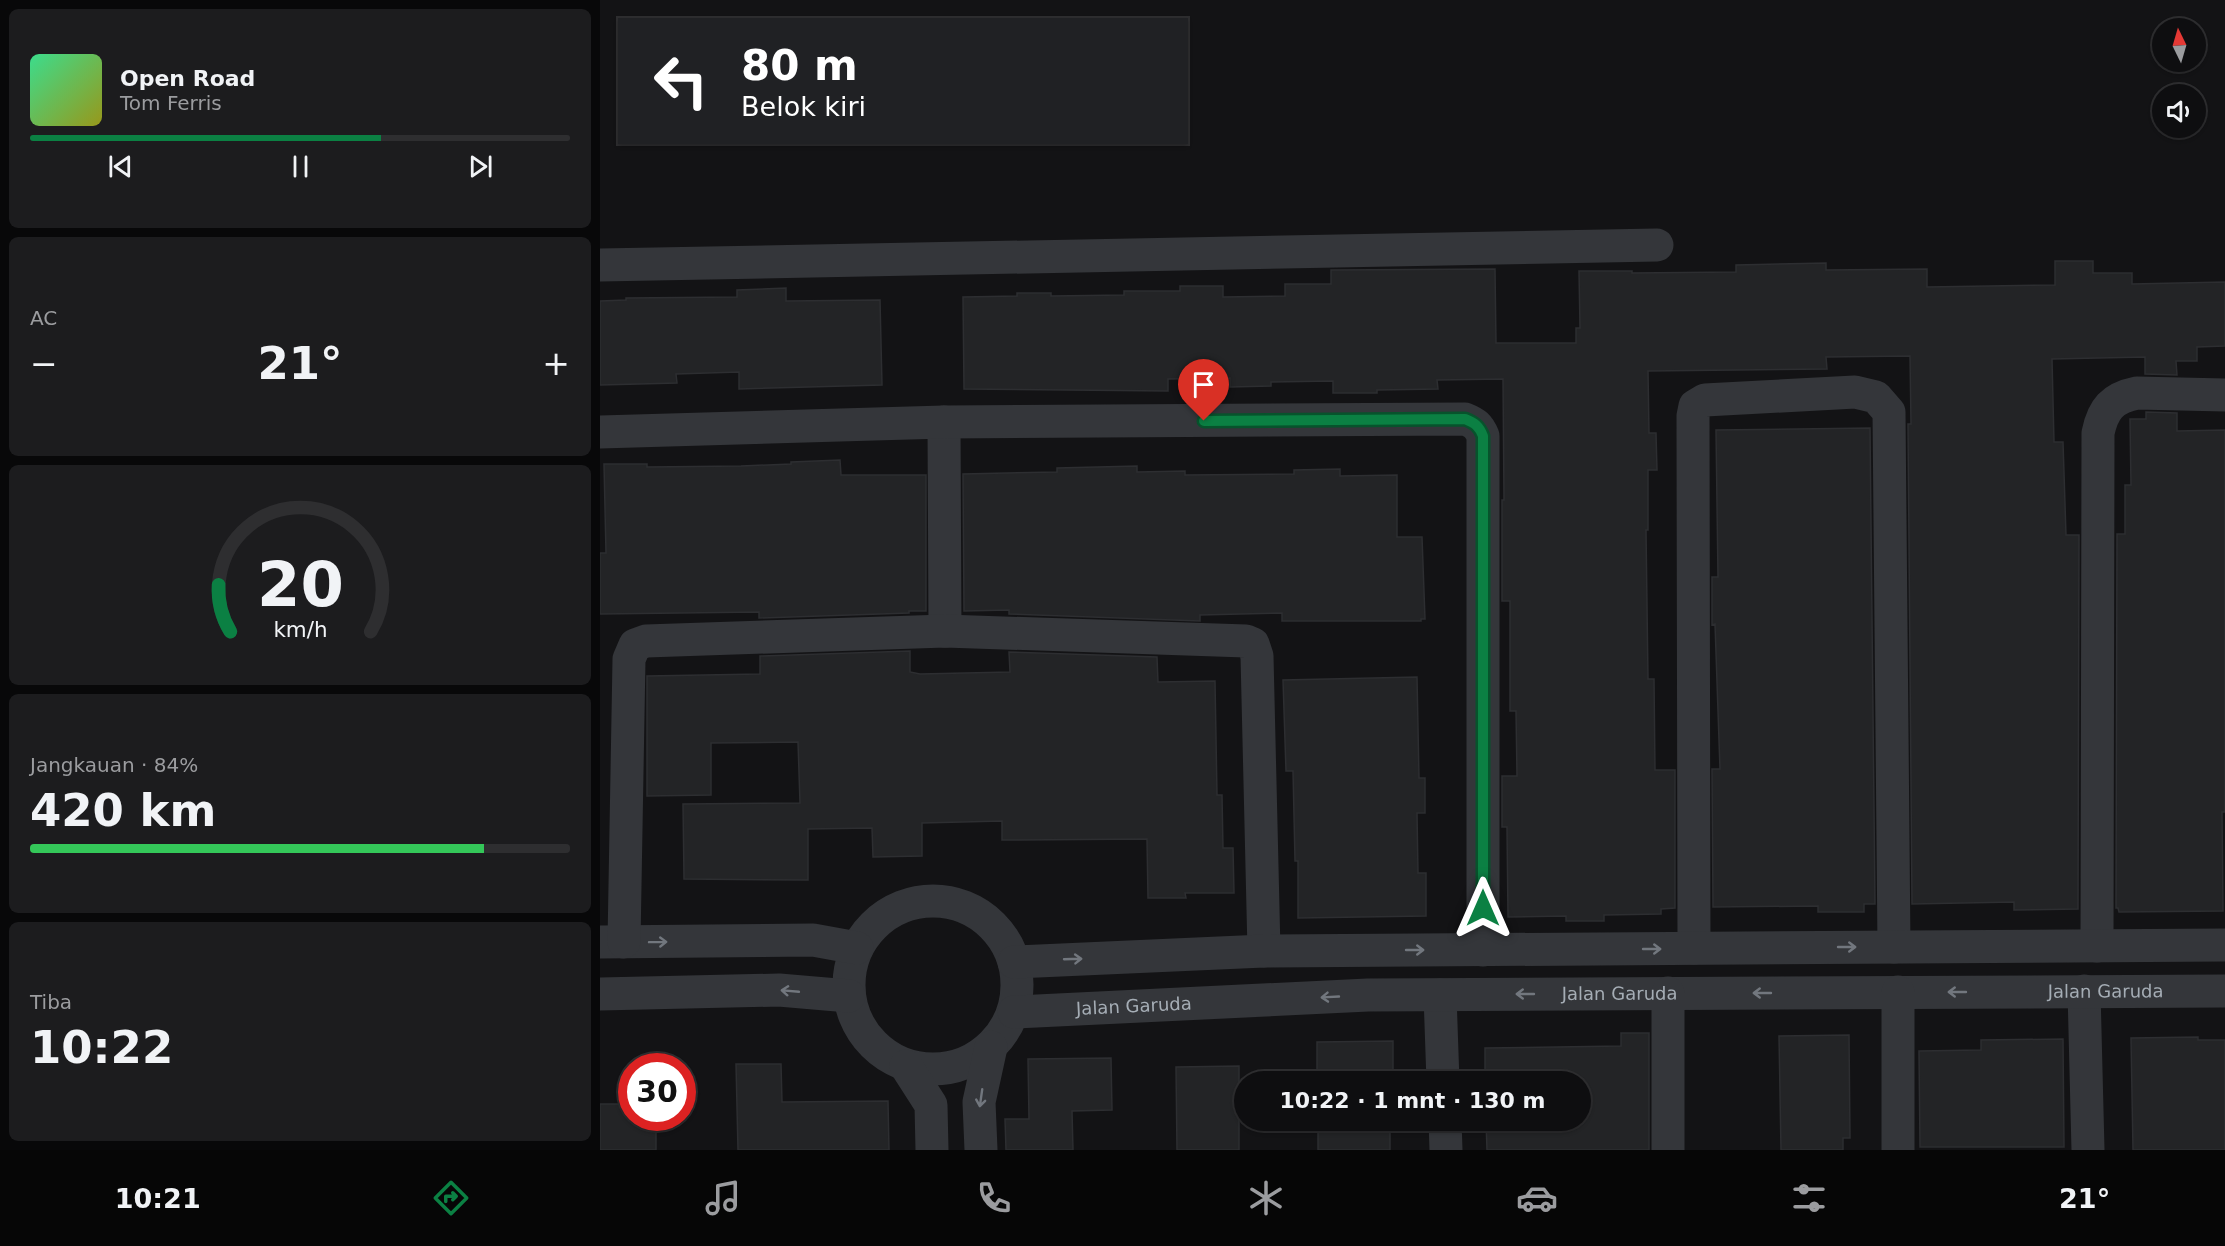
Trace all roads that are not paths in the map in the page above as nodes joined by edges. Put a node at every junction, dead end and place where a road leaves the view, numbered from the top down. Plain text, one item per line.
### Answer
1 (1657, 245) dead end
2 (600, 265) edge
3 (2225, 395) edge
4 (944, 422) junction
5 (600, 432) edge
6 (945, 631) junction
7 (612, 942) edge
8 (2225, 945) edge
9 (1999, 946) junction
10 (2097, 946) junction
11 (1894, 947) junction
12 (857, 948) junction
13 (1694, 948) junction
14 (1600, 949) junction
15 (1483, 950) junction
16 (1264, 951) junction
17 (1368, 951) junction
18 (1014, 962) junction
19 (2225, 990) edge
20 (2084, 991) junction
21 (1898, 992) junction
22 (1999, 992) junction
23 (1597, 993) junction
24 (1668, 993) junction
25 (600, 994) edge
26 (1368, 995) junction
27 (1440, 995) junction
28 (849, 996) junction
29 (1014, 1012) junction
30 (991, 1047) junction
31 (906, 1066) junction
32 (1443, 1071) edge
33 (1445, 1131) edge
34 (932, 1150) edge
35 (981, 1150) edge
36 (1446, 1150) edge
37 (1668, 1150) edge
38 (1898, 1150) edge
39 (2088, 1150) edge

1 - 2 street
3 - 10 street
4 - 5 street
4 - 6 street
4 - 15 street
6 - 7 street
6 - 16 street
7 -> 12 street
8 - 10 street
9 - 10 street
9 - 11 street
9 - 22 street
13 -> 11 street
11 - 13 street
12 - 18 street
12 - 28 street
14 -> 13 street
14 - 15 street
14 - 23 street
17 -> 15 street
16 - 17 street
18 -> 16 street
17 - 26 street
18 - 29 street
19 - 20 street, Jalan Garuda
20 - 22 street, Jalan Garuda
20 - 39 street
22 -> 21 street, Jalan Garuda
21 -> 24 street, Jalan Garuda
21 - 38 street
23 - 24 street, Jalan Garuda
23 -> 27 street, Jalan Garuda
24 - 37 street
28 -> 25 street
26 - 27 street, Jalan Garuda
26 -> 29 street, Jalan Garuda
27 - 32 street
28 - 31 street
29 - 30 street
30 - 31 street
30 -> 35 street
31 - 34 street
33 - 36 street

